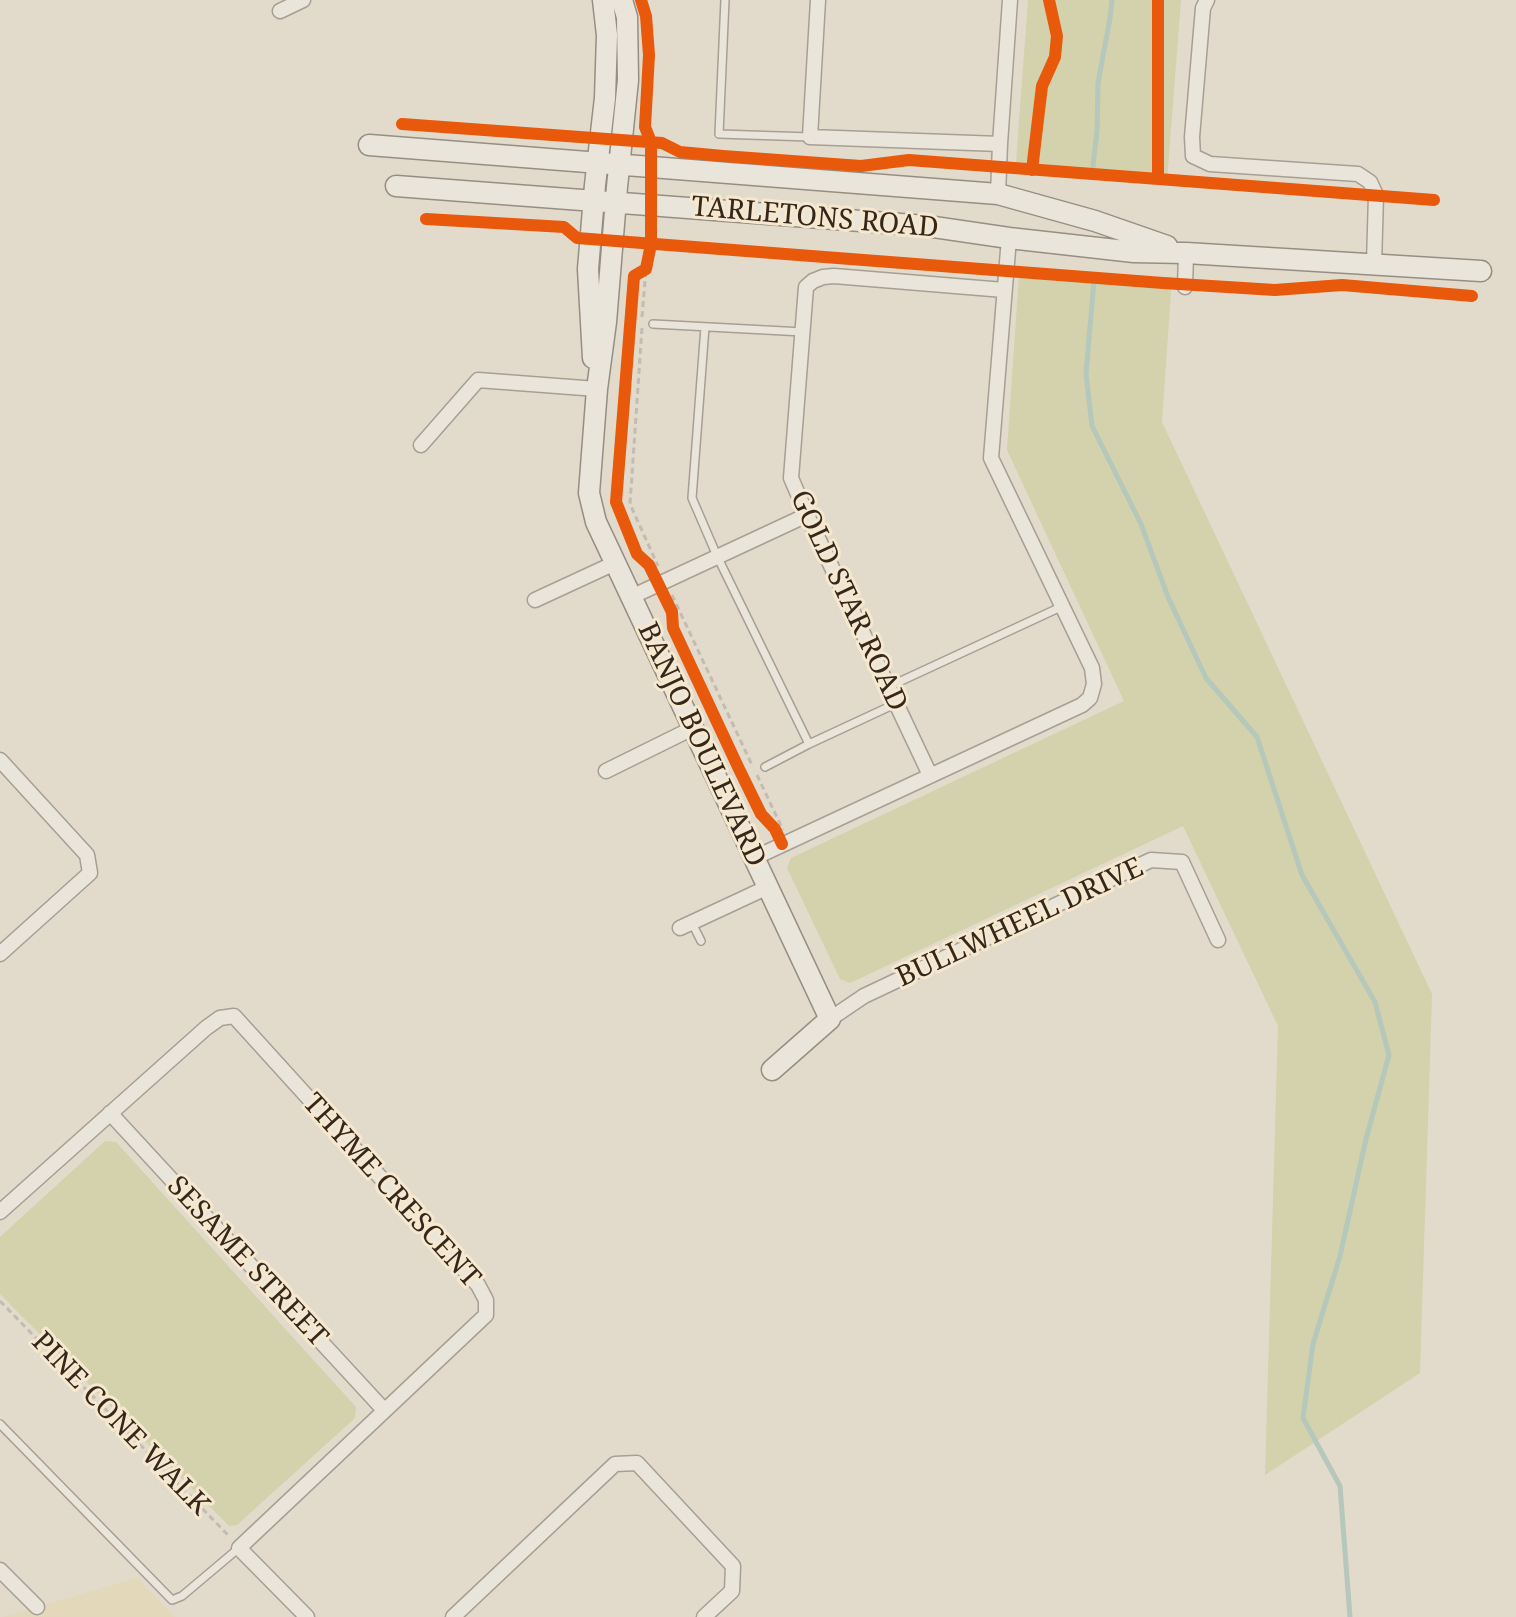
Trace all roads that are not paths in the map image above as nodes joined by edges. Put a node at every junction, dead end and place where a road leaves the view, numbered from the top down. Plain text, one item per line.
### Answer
1 (303, 0) edge
2 (603, 0) edge
3 (622, 0) edge
4 (725, 0) edge
5 (818, 0) edge
6 (1010, 0) edge
7 (1207, 0) edge
8 (280, 11) dead end
9 (810, 137) junction
10 (1000, 144) junction
11 (369, 145) dead end
12 (598, 162) junction
13 (619, 164) junction
14 (396, 186) dead end
15 (594, 193) junction
16 (998, 194) junction
17 (616, 195) junction
18 (1009, 238) junction
19 (1186, 253) junction
20 (1374, 264) junction
21 (1481, 271) dead end
22 (1185, 287) dead end
23 (1004, 290) junction
24 (653, 324) dead end
25 (705, 327) junction
26 (804, 332) junction
27 (597, 389) junction
28 (421, 445) dead end
29 (807, 515) junction
30 (717, 556) junction
31 (615, 563) junction
32 (631, 597) junction
33 (535, 600) dead end
34 (1063, 606) junction
35 (888, 687) junction
36 (895, 704) junction
37 (693, 728) junction
38 (809, 744) junction
39 (0, 760) edge
40 (765, 767) dead end
41 (606, 771) dead end
42 (930, 775) junction
43 (754, 858) junction
44 (768, 887) junction
45 (686, 926) joint
46 (1218, 940) dead end
47 (701, 941) dead end
48 (0, 954) edge
49 (830, 1019) junction
50 (772, 1070) dead end
51 (110, 1113) junction
52 (0, 1212) edge
53 (384, 1410) junction
54 (0, 1424) edge
55 (239, 1548) junction
56 (0, 1570) edge
57 (37, 1607) dead end
58 (307, 1617) edge
59 (453, 1617) edge
60 (704, 1617) edge

1 - 8 street
2 - 12 street, BANJO BOULEVARD
3 - 13 street, BANJO BOULEVARD
4 - 9 lane
5 - 9 street
6 - 10 street
7 - 20 street
9 - 10 street
10 - 16 street
11 - 12 street, TARLETONS ROAD
12 - 13 street, TARLETONS ROAD
12 - 15 street, BANJO BOULEVARD
13 - 16 street, TARLETONS ROAD
13 - 17 street, BANJO BOULEVARD
14 - 15 street, TARLETONS ROAD
15 - 17 street, TARLETONS ROAD
15 - 27 street, BANJO BOULEVARD
16 - 19 street, TARLETONS ROAD
17 - 18 street, TARLETONS ROAD
17 - 27 street, BANJO BOULEVARD
18 - 19 street, TARLETONS ROAD
18 - 23 street
19 - 20 street, TARLETONS ROAD
19 - 22 street
20 - 21 street, TARLETONS ROAD
23 - 26 street, GOLD STAR ROAD
23 - 34 street
24 - 25 lane
25 - 26 lane
25 - 30 lane
26 - 29 street, GOLD STAR ROAD
27 - 28 street
27 - 31 street, BANJO BOULEVARD
29 - 30 street
29 - 35 street, GOLD STAR ROAD
30 - 32 street
30 - 38 lane
31 - 32 street, BANJO BOULEVARD
31 - 33 street
32 - 37 street, BANJO BOULEVARD
34 - 35 lane
34 - 42 street
35 - 36 street, GOLD STAR ROAD
36 - 38 lane
36 - 42 street, GOLD STAR ROAD
37 - 41 street
37 - 43 street, BANJO BOULEVARD
38 - 40 lane
39 - 48 street
42 - 43 street
43 - 44 street, BANJO BOULEVARD
44 - 45 street
44 - 49 street, BANJO BOULEVARD
45 - 47 lane
46 - 49 street, BULLWHEEL DRIVE
49 - 50 street
51 - 52 street, THYME CRESCENT
51 - 53 street, SESAME STREET
51 - 53 street, THYME CRESCENT
53 - 55 street, THYME CRESCENT
54 - 55 lane, THYME CRESCENT
55 - 58 street
56 - 57 street
59 - 60 street

